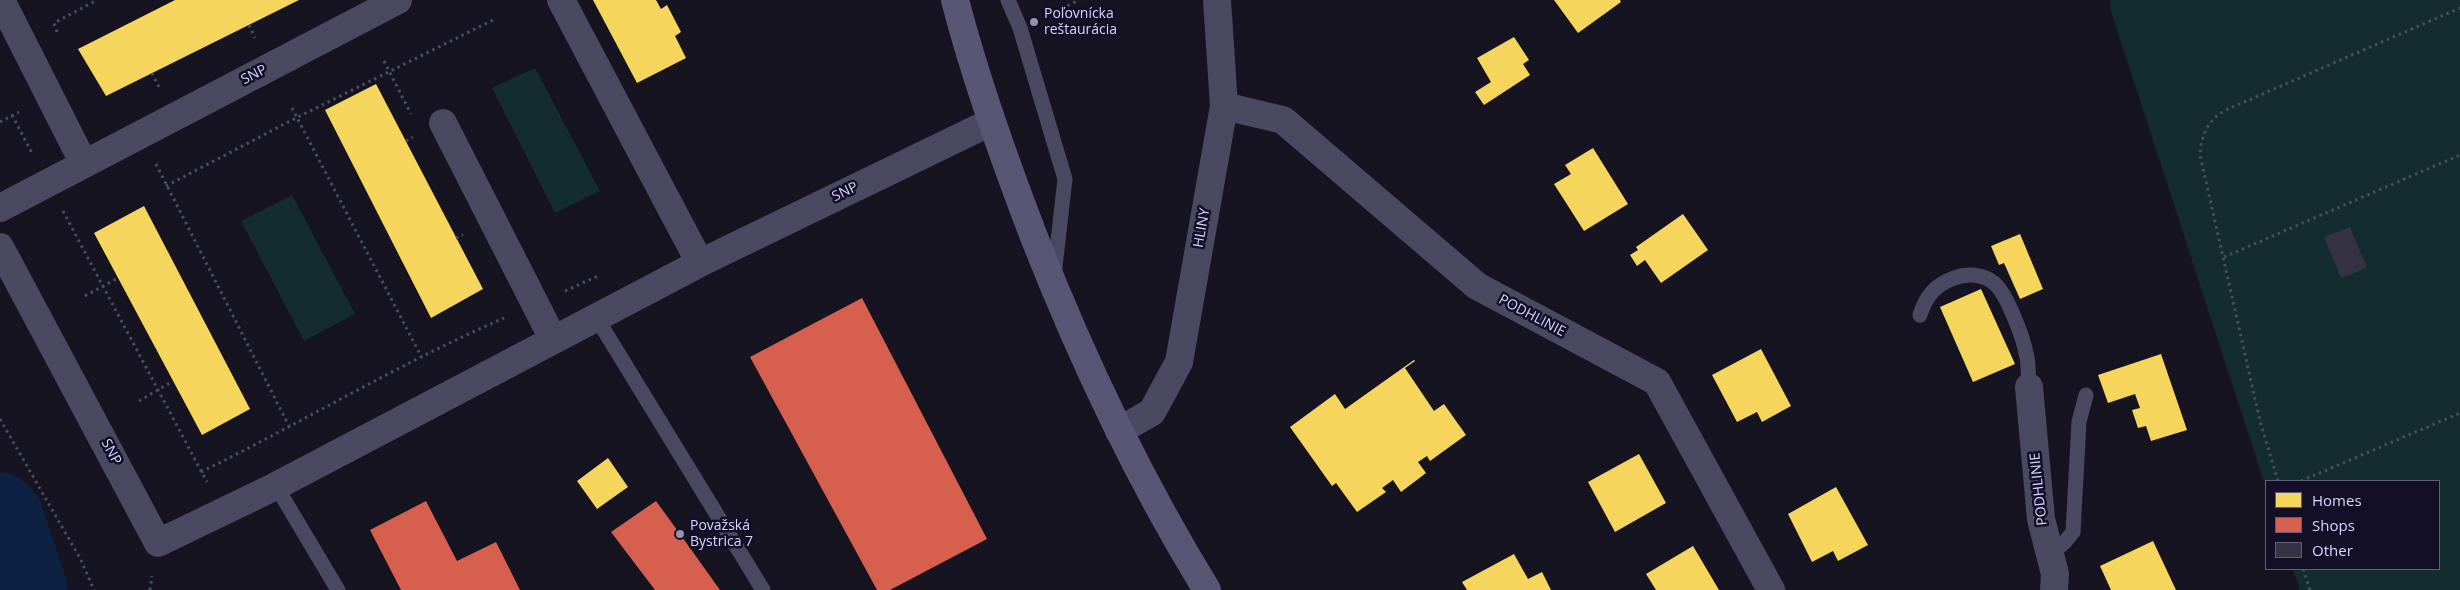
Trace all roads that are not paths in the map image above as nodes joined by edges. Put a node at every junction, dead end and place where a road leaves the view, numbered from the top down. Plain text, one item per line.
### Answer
1 (1, 0) edge
2 (398, 0) edge
3 (561, 0) edge
4 (955, 0) edge
5 (1008, 0) edge
6 (1217, 0) edge
7 (1224, 106) junction
8 (991, 122) junction
9 (443, 124) dead end
10 (84, 164) junction
11 (0, 208) edge
12 (0, 247) edge
13 (700, 263) junction
14 (1053, 285) junction
15 (1920, 315) dead end
16 (596, 317) junction
17 (553, 339) junction
18 (2029, 387) joint
19 (2086, 395) dead end
20 (1119, 431) junction
21 (276, 486) junction
22 (2049, 555) junction
23 (338, 590) edge
24 (763, 590) edge
25 (1207, 590) edge
26 (1771, 590) edge
27 (2054, 590) edge

1 - 10 street
2 - 10 street, SNP
3 - 13 street
4 - 8 main road
5 - 14 lane
6 - 7 street, HLINY
7 - 20 street, HLINY
7 - 26 street, PODHLINIE
8 - 13 street, SNP
8 - 14 main road
9 - 17 street
10 - 11 street, SNP
12 - 21 street, SNP
13 - 16 street, SNP
14 - 20 main road
15 - 18 lane
16 - 17 street, SNP
16 - 24 lane
17 - 21 street, SNP
18 - 22 street, PODHLINIE
19 - 22 lane
20 - 25 main road
21 - 23 lane
22 - 27 street, PODHLINIE

